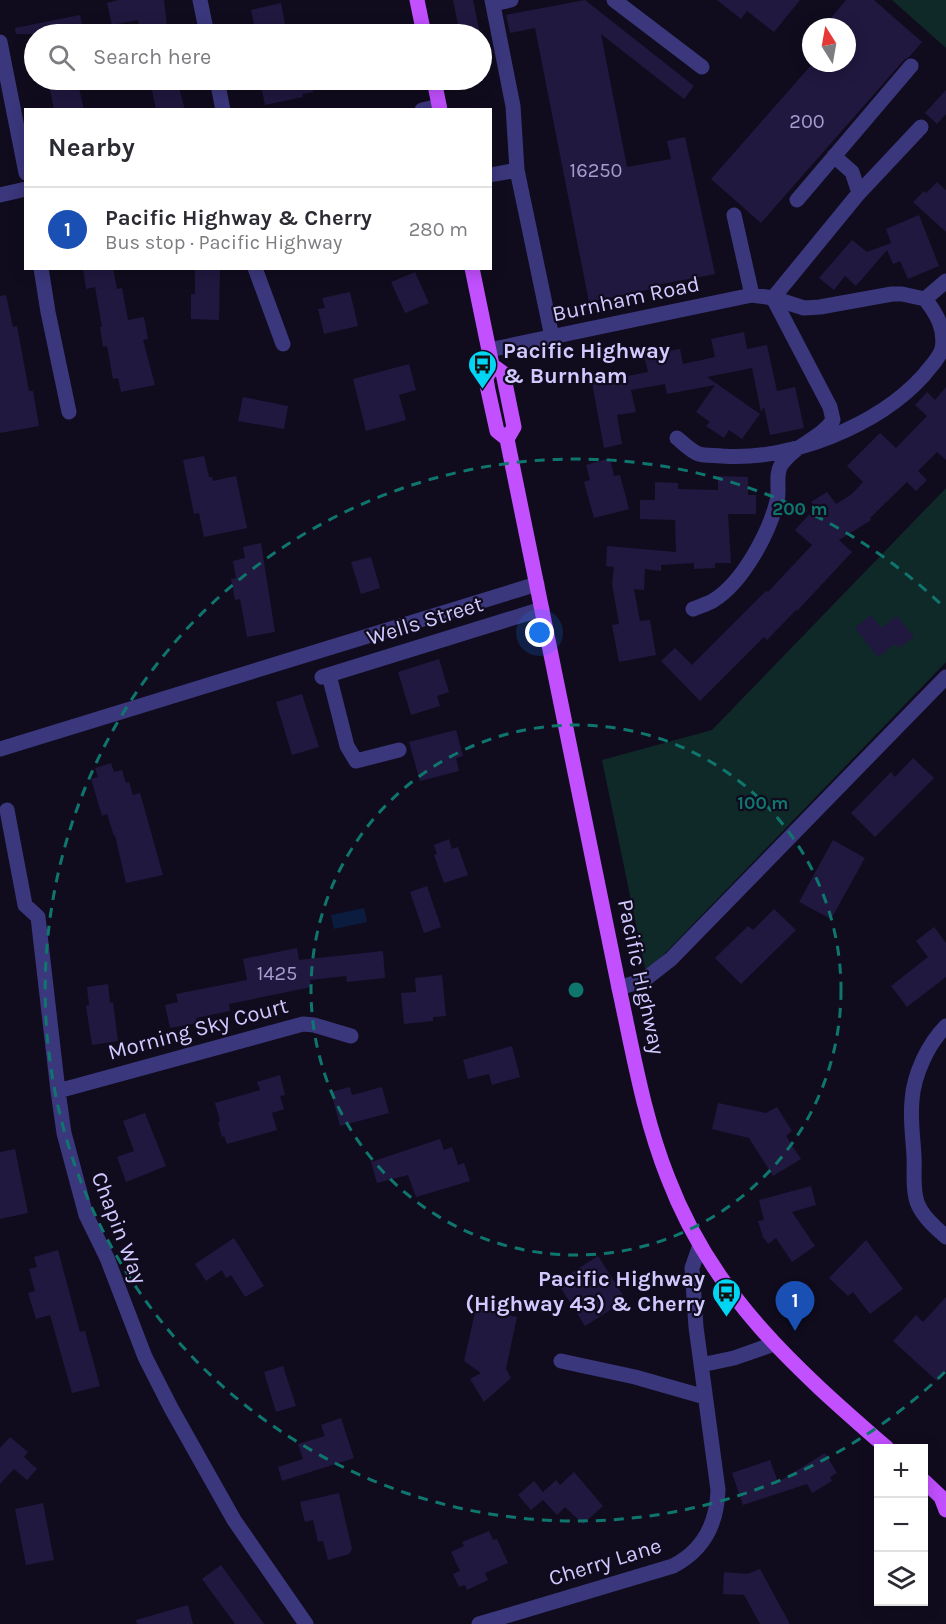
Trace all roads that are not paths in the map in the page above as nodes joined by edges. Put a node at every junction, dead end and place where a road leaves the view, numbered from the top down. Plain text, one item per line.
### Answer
1 (200, 0) edge
2 (417, 0) edge
3 (511, 0) edge
4 (614, 0) edge
5 (493, 2) edge
6 (205, 24) edge
7 (422, 24) edge
8 (0, 42) edge
9 (911, 66) dead end
10 (702, 67) dead end
11 (219, 90) edge
12 (436, 90) edge
13 (223, 108) edge
14 (440, 108) edge
15 (921, 127) dead end
16 (834, 156) junction
17 (24, 163) edge
18 (517, 170) junction
19 (492, 175) edge
20 (24, 189) edge
21 (860, 194) junction
22 (0, 195) edge
23 (797, 200) dead end
24 (734, 215) dead end
25 (41, 270) edge
26 (256, 270) edge
27 (472, 270) edge
28 (946, 281) edge
29 (752, 295) junction
30 (773, 298) junction
31 (925, 299) junction
32 (552, 337) junction
33 (283, 344) dead end
34 (490, 358) junction
35 (69, 412) dead end
36 (677, 438) dead end
37 (800, 447) junction
38 (537, 584) junction
39 (542, 609) junction
40 (693, 609) dead end
41 (946, 677) edge
42 (0, 749) edge
43 (399, 750) dead end
44 (7, 810) dead end
45 (6, 841) edge
46 (619, 988) junction
47 (946, 1026) edge
48 (351, 1036) dead end
49 (58, 1091) junction
50 (946, 1237) edge
51 (700, 1245) junction
52 (774, 1344) junction
53 (561, 1361) dead end
54 (701, 1365) junction
55 (705, 1397) junction
56 (880, 1444) edge
57 (928, 1484) edge
58 (945, 1498) edge
59 (306, 1624) edge
60 (479, 1624) edge

1 - 6 street
2 - 7 main road
3 - 5 street
4 - 10 street
5 - 18 street
8 - 17 street
9 - 16 street
11 - 13 street
12 - 14 main road
15 - 21 street
16 - 21 street
16 - 23 street
18 - 19 street
18 - 32 street
20 - 22 street
21 - 30 street
24 - 29 street
25 - 35 street
26 - 33 street
27 - 34 main road, Pacific Highway
28 - 31 street
29 - 30 street, Burnham Road
29 - 32 street, Burnham Road
30 - 31 street, Burnham Road
30 - 37 street
31 - 37 street
32 - 34 street, Burnham Road
34 - 38 main road, Pacific Highway
36 - 37 street
37 - 40 street
38 - 39 main road, Pacific Highway
38 - 42 street
39 - 43 street, Wells Street
39 - 46 main road, Pacific Highway
41 - 46 street
44 - 45 street, Chapin Way
45 - 49 street, Chapin Way
46 - 51 main road, Pacific Highway
47 - 50 street
48 - 49 street, Morning Sky Court
49 - 59 street, Chapin Way
51 - 52 main road, Pacific Highway
51 - 54 street, Cherry Lane
52 - 54 street
52 - 56 main road, Pacific Highway
53 - 55 street
54 - 55 street, Cherry Lane
55 - 60 street, Cherry Lane
57 - 58 main road

